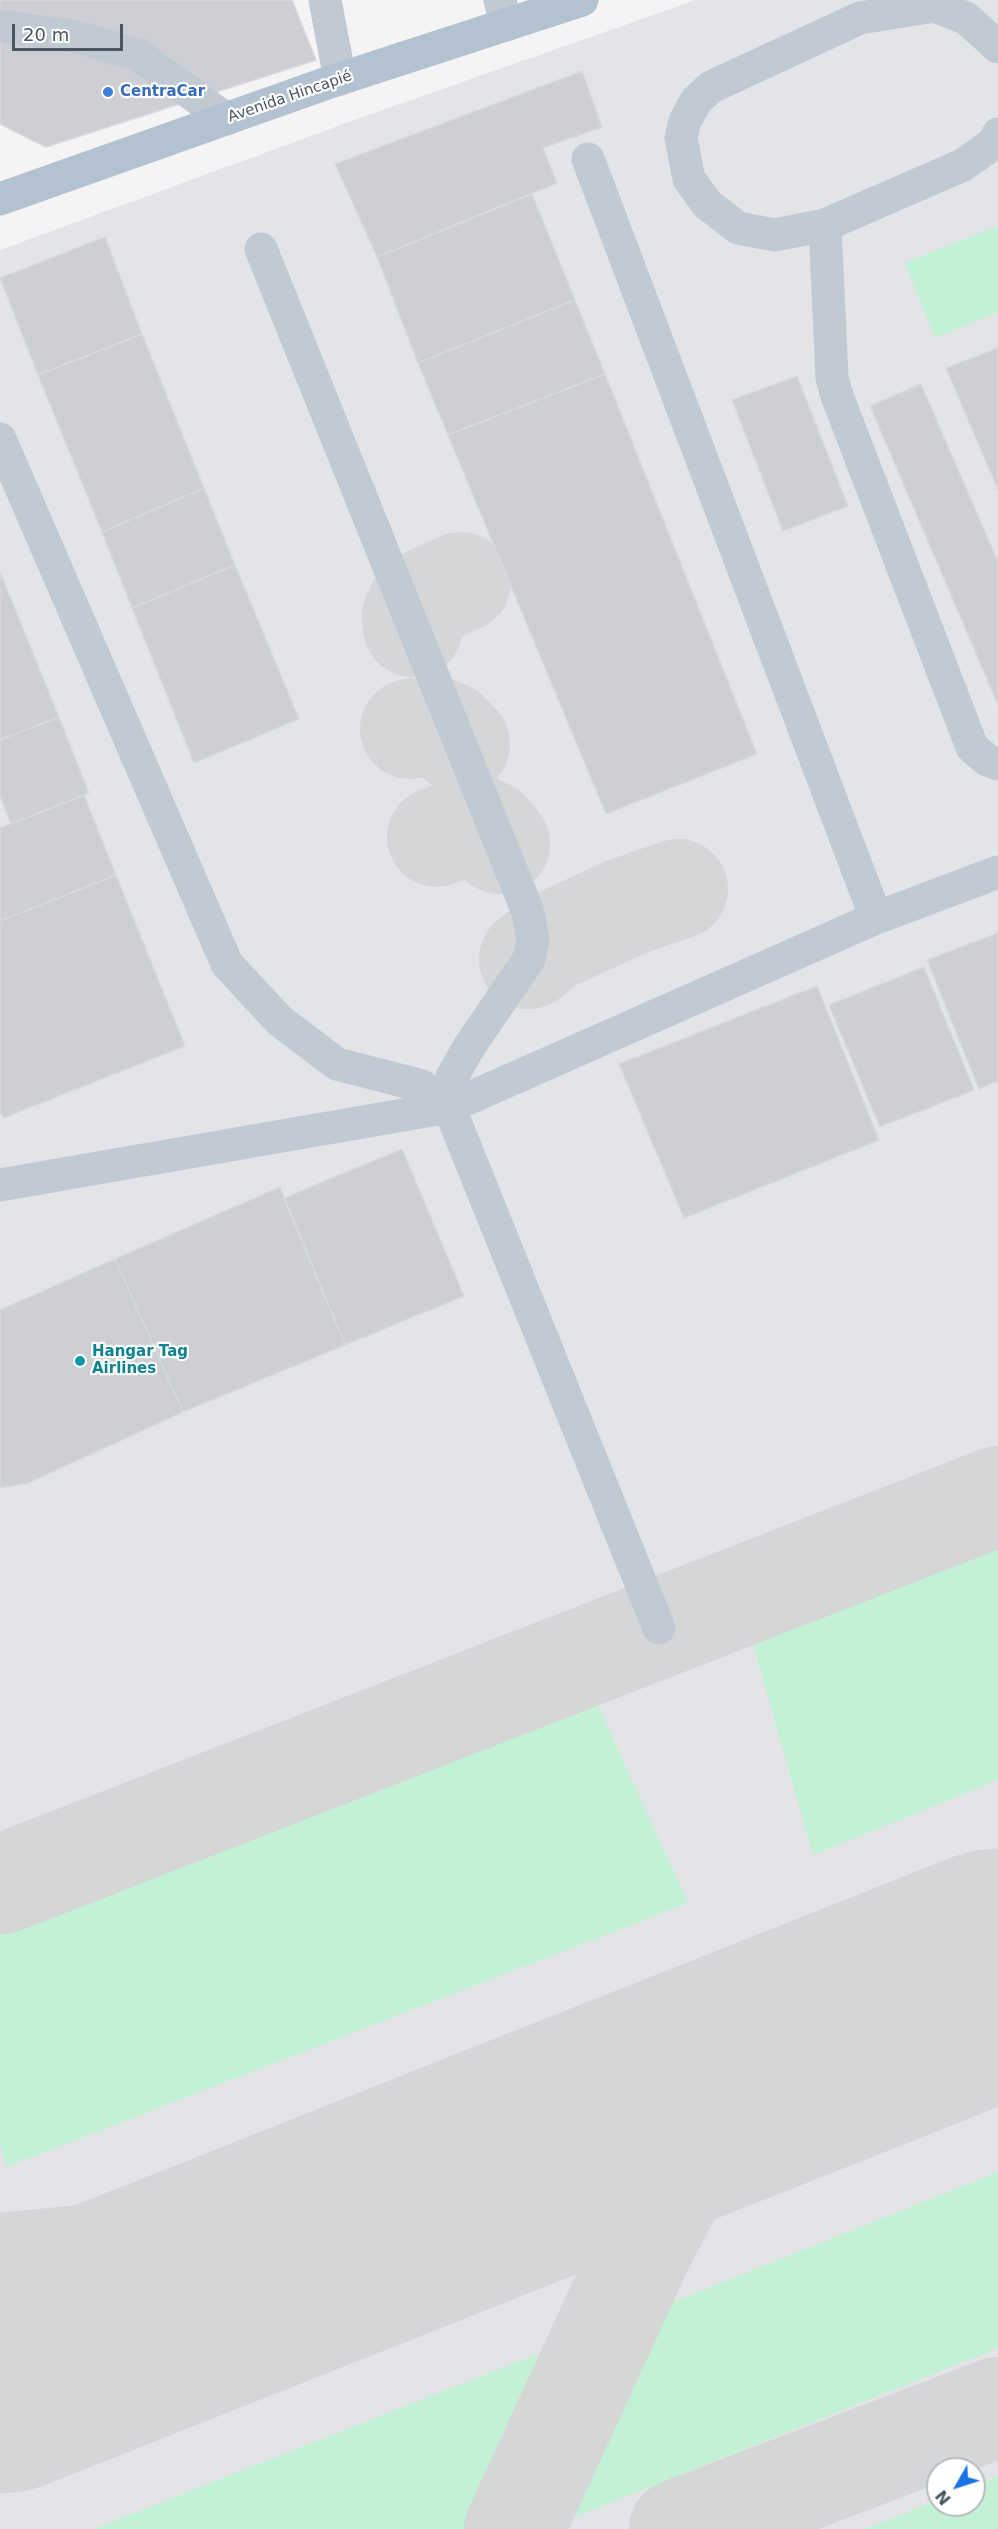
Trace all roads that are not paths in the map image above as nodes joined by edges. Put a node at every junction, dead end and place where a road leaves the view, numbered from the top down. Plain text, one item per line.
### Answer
1 (325, 0) edge
2 (582, 0) edge
3 (503, 12) edge
4 (0, 26) edge
5 (998, 47) edge
6 (340, 79) junction
7 (225, 119) junction
8 (998, 134) edge
9 (588, 159) dead end
10 (0, 199) edge
11 (825, 225) junction
12 (261, 249) dead end
13 (0, 439) edge
14 (998, 764) edge
15 (998, 872) edge
16 (876, 918) junction
17 (449, 1107) junction
18 (0, 1185) edge
19 (659, 1628) dead end

1 - 6 street
2 - 3 main road, Avenida Hincapié
3 - 6 main road, Avenida Hincapié
4 - 7 street
5 - 11 street
6 - 7 main road, Avenida Hincapié
7 - 10 main road, Avenida Hincapié
8 - 11 street
9 - 16 street
11 - 14 street
12 - 17 street
13 - 17 street
15 - 16 street
16 - 17 street
17 - 18 street
17 - 19 street

